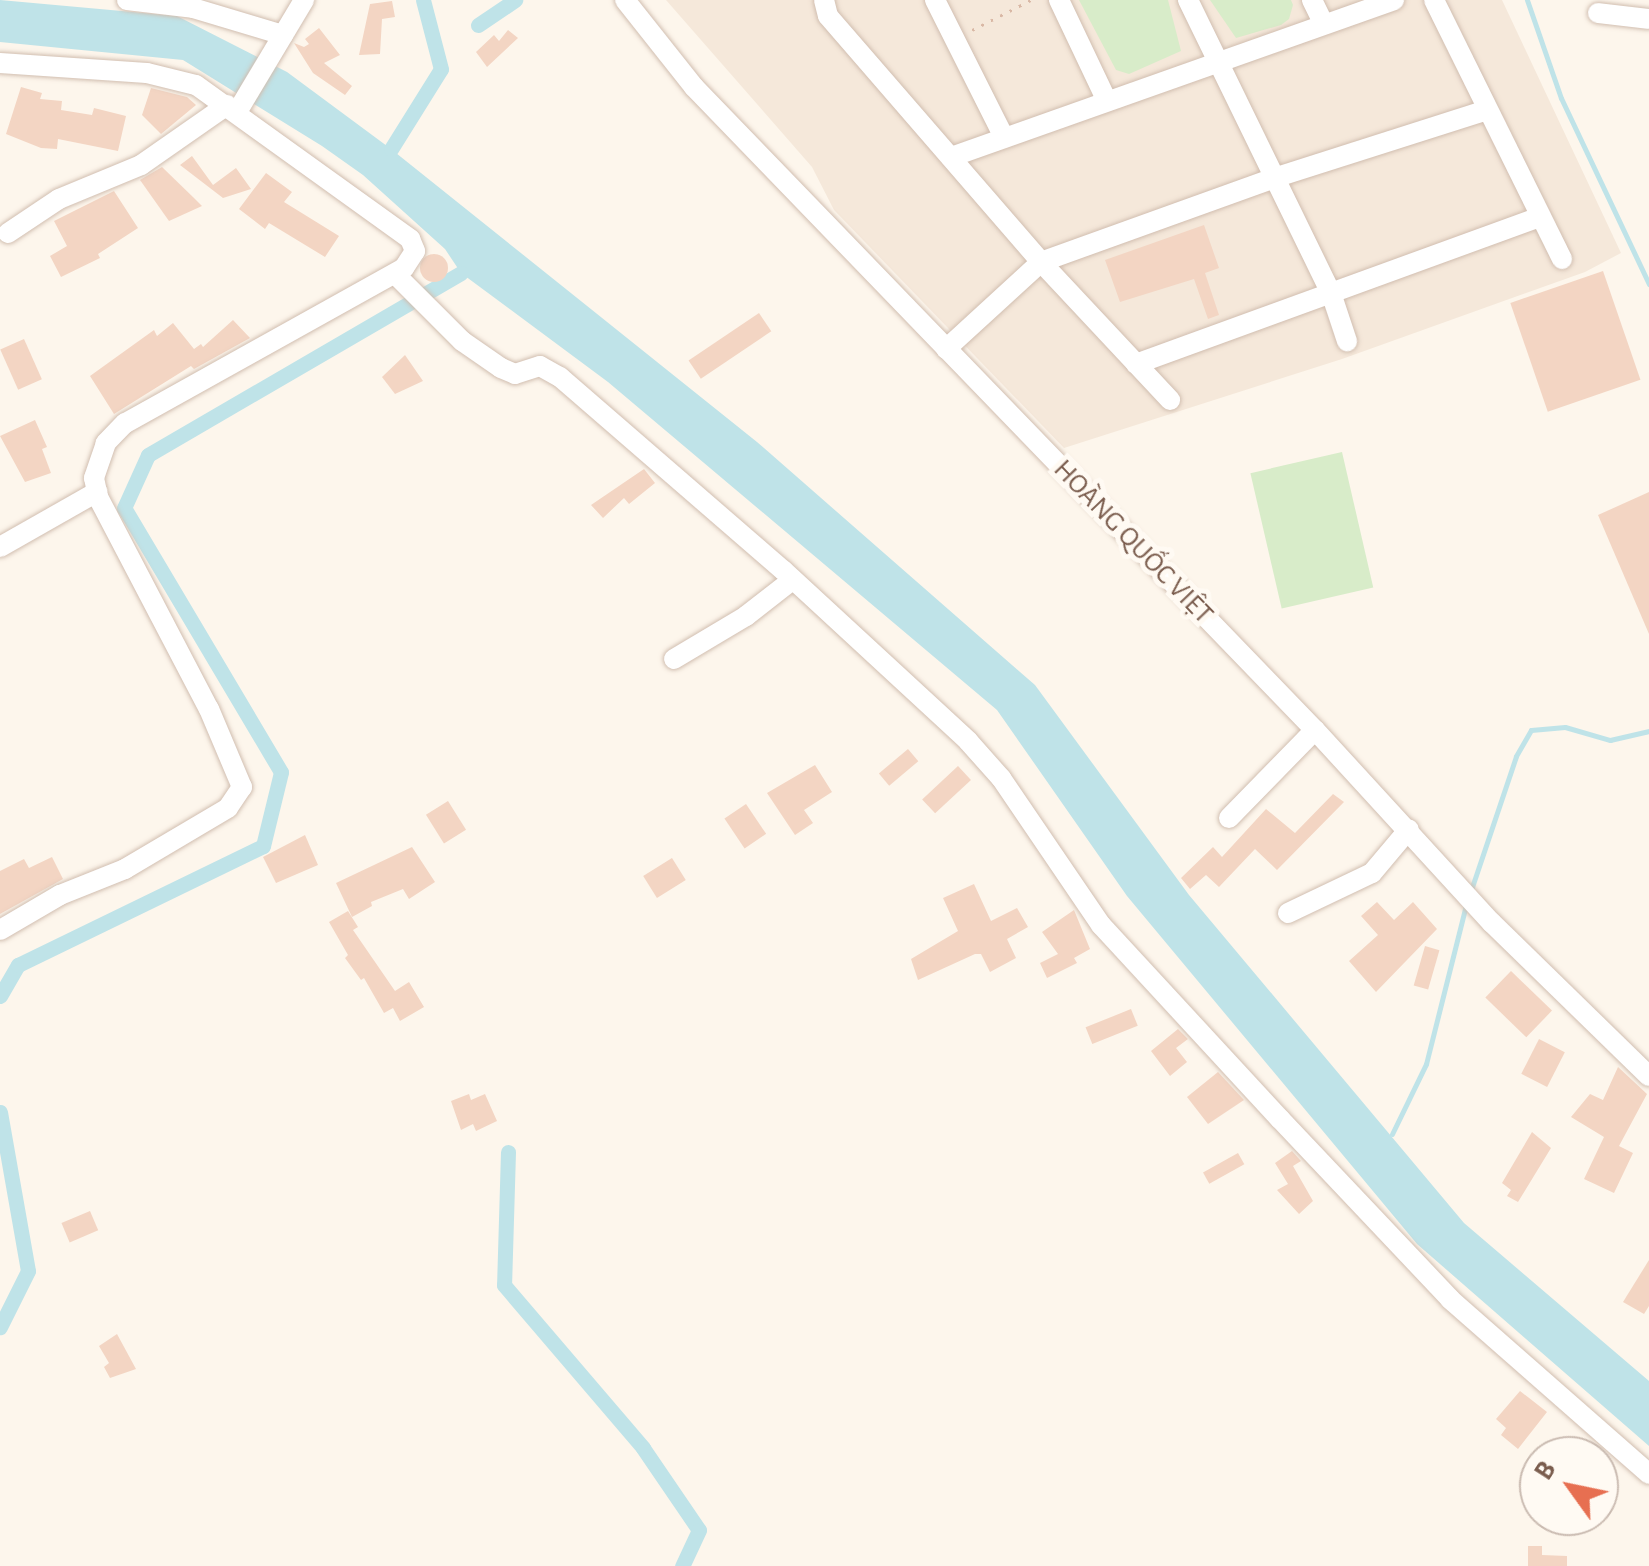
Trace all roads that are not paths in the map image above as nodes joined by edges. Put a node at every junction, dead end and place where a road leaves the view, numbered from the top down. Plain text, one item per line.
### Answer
1 (127, 0) edge
2 (304, 0) edge
3 (625, 0) edge
4 (824, 0) edge
5 (935, 0) edge
6 (1059, 0) edge
7 (1188, 0) edge
8 (1312, 0) edge
9 (1394, 0) edge
10 (1434, 0) edge
11 (1598, 13) dead end
12 (1649, 19) edge
13 (1323, 22) junction
14 (281, 40) junction
15 (0, 63) edge
16 (1218, 64) junction
17 (1106, 99) junction
18 (236, 107) junction
19 (1487, 110) junction
20 (1004, 137) junction
21 (951, 158) junction
22 (1274, 178) junction
23 (1540, 217) junction
24 (8, 233) dead end
25 (1562, 258) dead end
26 (1041, 262) junction
27 (394, 274) junction
28 (1332, 293) junction
29 (1347, 341) dead end
30 (946, 349) junction
31 (1136, 364) junction
32 (1170, 400) dead end
33 (97, 492) junction
34 (0, 547) edge
35 (792, 580) junction
36 (674, 659) dead end
37 (1316, 730) junction
38 (1229, 818) dead end
39 (1409, 829) junction
40 (1288, 913) dead end
41 (0, 930) edge
42 (1649, 1076) edge
43 (1649, 1474) edge

1 - 14 street
2 - 14 street
3 - 30 street, HOÀNG QUỐC VIỆT
4 - 21 street
5 - 20 street
6 - 17 street
7 - 16 street
8 - 13 street
9 - 13 street
10 - 19 street
11 - 12 street
13 - 16 street
14 - 18 street
15 - 18 street
16 - 17 street
16 - 22 street
17 - 20 street
18 - 24 street
18 - 27 street
19 - 22 street
19 - 23 street
20 - 21 street
21 - 26 street
22 - 26 street
22 - 28 street
23 - 25 street
23 - 28 street
26 - 30 street
26 - 31 street
27 - 33 street
27 - 35 street
28 - 29 street
28 - 31 street
30 - 37 street, HOÀNG QUỐC VIỆT
31 - 32 street
33 - 34 street
33 - 41 street
35 - 36 street
35 - 43 street
37 - 38 street
37 - 39 street, HOÀNG QUỐC VIỆT
39 - 40 street
39 - 42 street, HOÀNG QUỐC VIỆT

